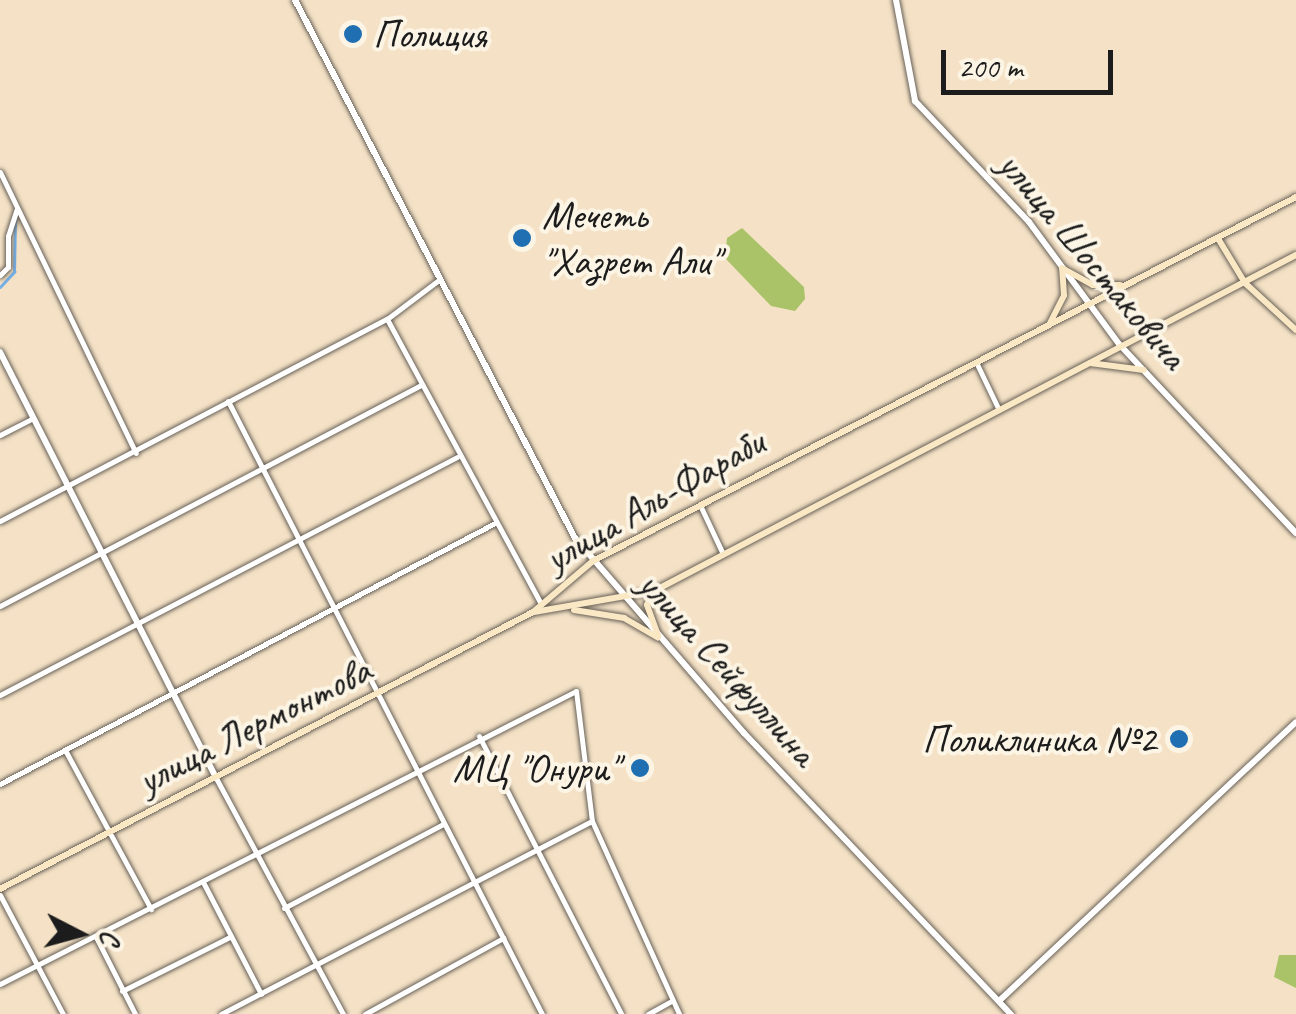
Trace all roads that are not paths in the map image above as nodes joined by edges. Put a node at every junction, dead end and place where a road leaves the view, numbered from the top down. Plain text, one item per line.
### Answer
1 (295, 0) edge
2 (896, 0) edge
3 (0, 172) edge
4 (1296, 198) edge
5 (18, 208) junction
6 (1219, 240) junction
7 (1296, 255) edge
8 (1062, 268) junction
9 (0, 276) edge
10 (440, 279) junction
11 (1244, 283) junction
12 (1126, 284) junction
13 (1087, 303) junction
14 (387, 319) junction
15 (1048, 325) junction
16 (1296, 330) edge
17 (1119, 344) junction
18 (0, 352) edge
19 (976, 362) junction
20 (1084, 364) junction
21 (1144, 370) junction
22 (421, 386) junction
23 (228, 401) junction
24 (998, 408) junction
25 (31, 418) junction
26 (0, 435) edge
27 (136, 453) junction
28 (457, 457) junction
29 (264, 466) junction
30 (64, 486) junction
31 (700, 505) junction
32 (0, 521) edge
33 (495, 524) junction
34 (1296, 533) edge
35 (301, 541) junction
36 (98, 554) junction
37 (723, 554) junction
38 (593, 561) junction
39 (654, 591) junction
40 (621, 598) junction
41 (540, 602) junction
42 (0, 606) edge
43 (562, 609) junction
44 (336, 611) junction
45 (533, 612) junction
46 (136, 626) junction
47 (658, 638) junction
48 (171, 693) junction
49 (0, 695) edge
50 (378, 696) junction
51 (1296, 722) edge
52 (480, 736) junction
53 (65, 750) junction
54 (418, 771) junction
55 (216, 778) junction
56 (0, 784) edge
57 (592, 821) junction
58 (443, 824) junction
59 (110, 832) junction
60 (537, 849) junction
61 (257, 853) junction
62 (204, 882) junction
63 (474, 884) junction
64 (0, 892) edge
65 (284, 908) junction
66 (151, 909) junction
67 (230, 936) junction
68 (96, 937) junction
69 (504, 938) junction
70 (37, 964) junction
71 (314, 966) junction
72 (0, 984) edge
73 (122, 990) junction
74 (260, 994) junction
75 (999, 1001) junction
76 (670, 1002) junction
77 (63, 1014) edge
78 (134, 1014) edge
79 (221, 1014) edge
80 (344, 1014) edge
81 (366, 1014) edge
82 (542, 1014) edge
83 (621, 1014) edge
84 (648, 1014) edge
85 (680, 1014) edge
86 (1011, 1014) edge

1 - 10 street, улица Сейфуллина
2 - 8 street, улица Шостаковича
3 - 5 street
4 - 6 main road, улица Аль-Фараби
5 - 9 street
5 - 27 street
6 - 11 main road
6 - 12 main road, улица Аль-Фараби
7 - 11 main road, улица Аль-Фараби
8 - 12 main road
8 - 13 street, улица Шостаковича
8 - 15 main road
10 - 14 street
10 - 38 street, улица Сейфуллина
11 - 16 main road
11 - 17 main road, улица Аль-Фараби
12 - 13 main road, улица Аль-Фараби
13 - 15 main road, улица Аль-Фараби
13 - 17 street, улица Шостаковича
14 - 22 street
14 - 23 street
15 - 19 main road, улица Аль-Фараби
17 - 20 main road, улица Аль-Фараби
17 - 21 street, улица Шостаковича
18 - 25 street
19 - 24 street
19 - 31 main road, улица Аль-Фараби
20 - 21 main road
20 - 24 main road, улица Аль-Фараби
21 - 34 street, улица Шостаковича
22 - 28 street
22 - 29 street
23 - 27 street
23 - 29 street
24 - 37 main road, улица Аль-Фараби
25 - 26 street
25 - 30 street
27 - 30 street
28 - 33 street
28 - 35 street
29 - 35 street
29 - 36 street
30 - 32 street
30 - 36 street
31 - 37 street
31 - 38 main road, улица Аль-Фараби
33 - 41 street
33 - 44 street
35 - 44 street
35 - 46 street
36 - 42 street
36 - 46 street
37 - 39 main road, улица Аль-Фараби
38 - 40 street, улица Сейфуллина
38 - 41 main road, улица Аль-Фараби
39 - 40 main road, улица Аль-Фараби
39 - 47 main road
40 - 43 main road, улица Аль-Фараби
40 - 47 street, улица Сейфуллина
41 - 45 main road, улица Аль-Фараби
43 - 45 main road, улица Аль-Фараби
43 - 47 main road
44 - 48 street
44 - 50 street
45 - 50 main road, улица Лермонтова
46 - 48 street
46 - 49 street
47 - 75 street, улица Сейфуллина
48 - 53 street
48 - 55 street
50 - 54 street
50 - 55 main road, улица Лермонтова
51 - 75 street
52 - 54 street
52 - 57 street
52 - 60 street
53 - 56 street
53 - 59 street
54 - 58 street
54 - 61 street
55 - 59 main road, улица Лермонтова
55 - 61 street
57 - 60 street
57 - 76 street
58 - 63 street
58 - 65 street
59 - 64 main road, улица Лермонтова
59 - 66 street
60 - 63 street
60 - 83 street
61 - 62 street
61 - 65 street
62 - 66 street
62 - 67 street
63 - 69 street
63 - 71 street
64 - 70 street
65 - 71 street
66 - 68 street
67 - 73 street
67 - 74 street
68 - 70 street
68 - 73 street
69 - 81 street
69 - 82 street
70 - 72 street
70 - 77 street
71 - 74 street
71 - 80 street
73 - 78 street
74 - 79 street
75 - 86 street, улица Сейфуллина
76 - 84 street
76 - 85 street

